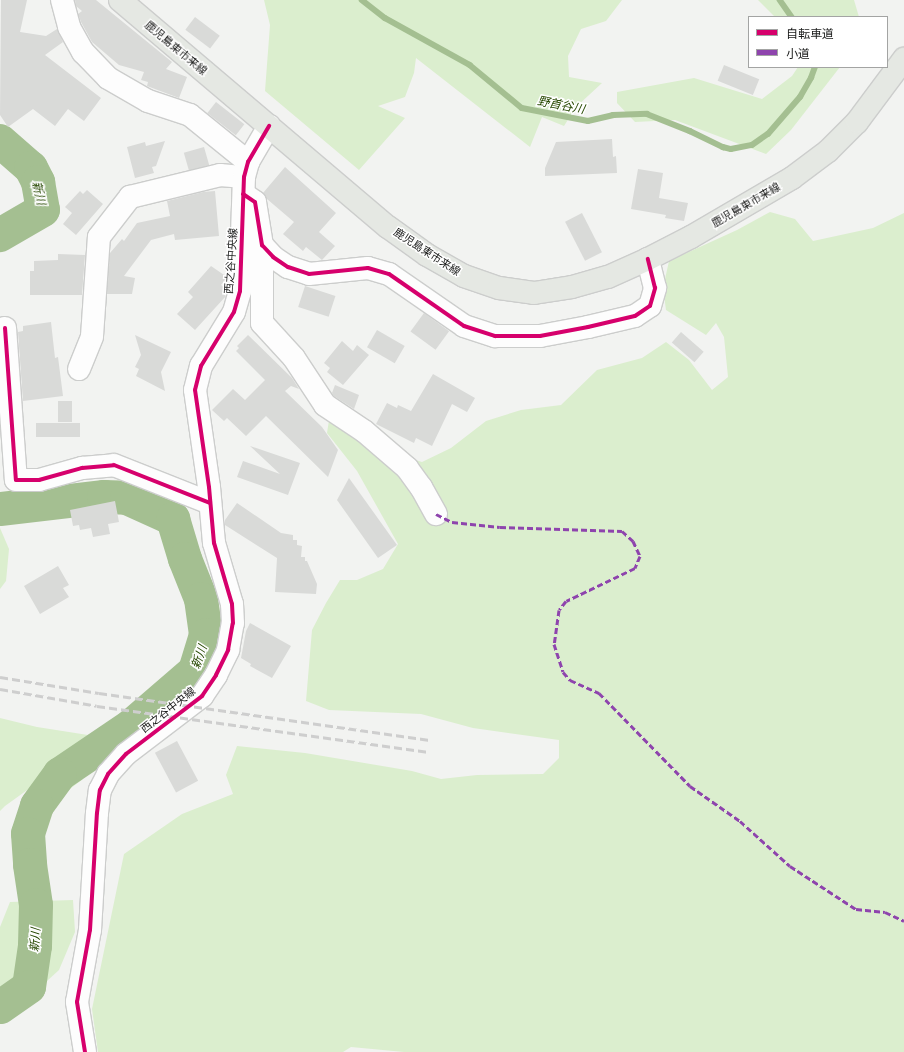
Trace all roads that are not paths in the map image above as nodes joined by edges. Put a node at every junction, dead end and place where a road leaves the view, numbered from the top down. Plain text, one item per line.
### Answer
1 (62, 0) edge
2 (120, 0) edge
3 (904, 59) edge
4 (269, 126) junction
5 (245, 178) junction
6 (262, 245) junction
7 (648, 259) junction
8 (4, 328) dead end
9 (79, 369) dead end
10 (210, 503) junction
11 (436, 514) dead end
12 (85, 1052) edge

1 - 5 street
2 - 4 main road, 鹿児島東市来線
3 - 7 main road, 鹿児島東市来線
4 - 5 street, 西之谷中央線
4 - 7 main road, 鹿児島東市来線
5 - 6 street
5 - 9 street
5 - 10 street, 西之谷中央線
6 - 7 street
6 - 11 street
8 - 10 street
10 - 12 street, 西之谷中央線

